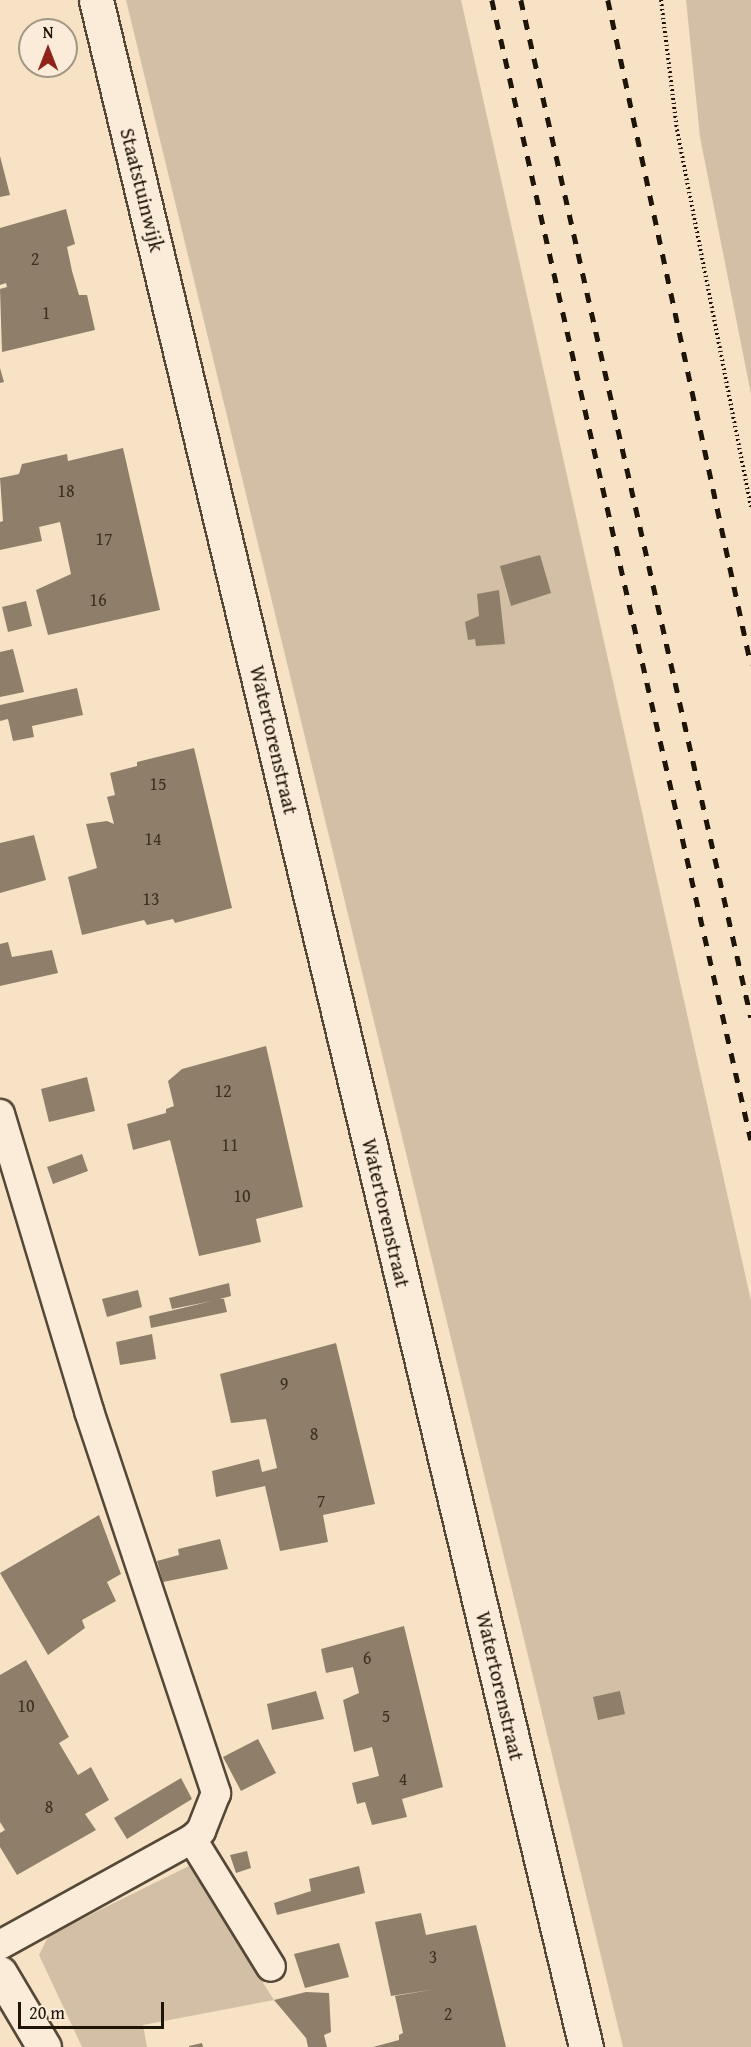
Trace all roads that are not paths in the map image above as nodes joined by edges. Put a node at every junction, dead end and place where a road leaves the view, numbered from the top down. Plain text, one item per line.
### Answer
1 (96, 0) edge
2 (188, 379) joint
3 (0, 1114) edge
4 (192, 1839) junction
5 (0, 1946) edge
6 (271, 1967) dead end
7 (0, 1973) edge
8 (44, 2047) edge
9 (586, 2047) edge

1 - 2 street, Staatstuinwijk
2 - 9 street, Watertorenstraat
3 - 4 lane
4 - 5 lane
4 - 6 lane
7 - 8 street

